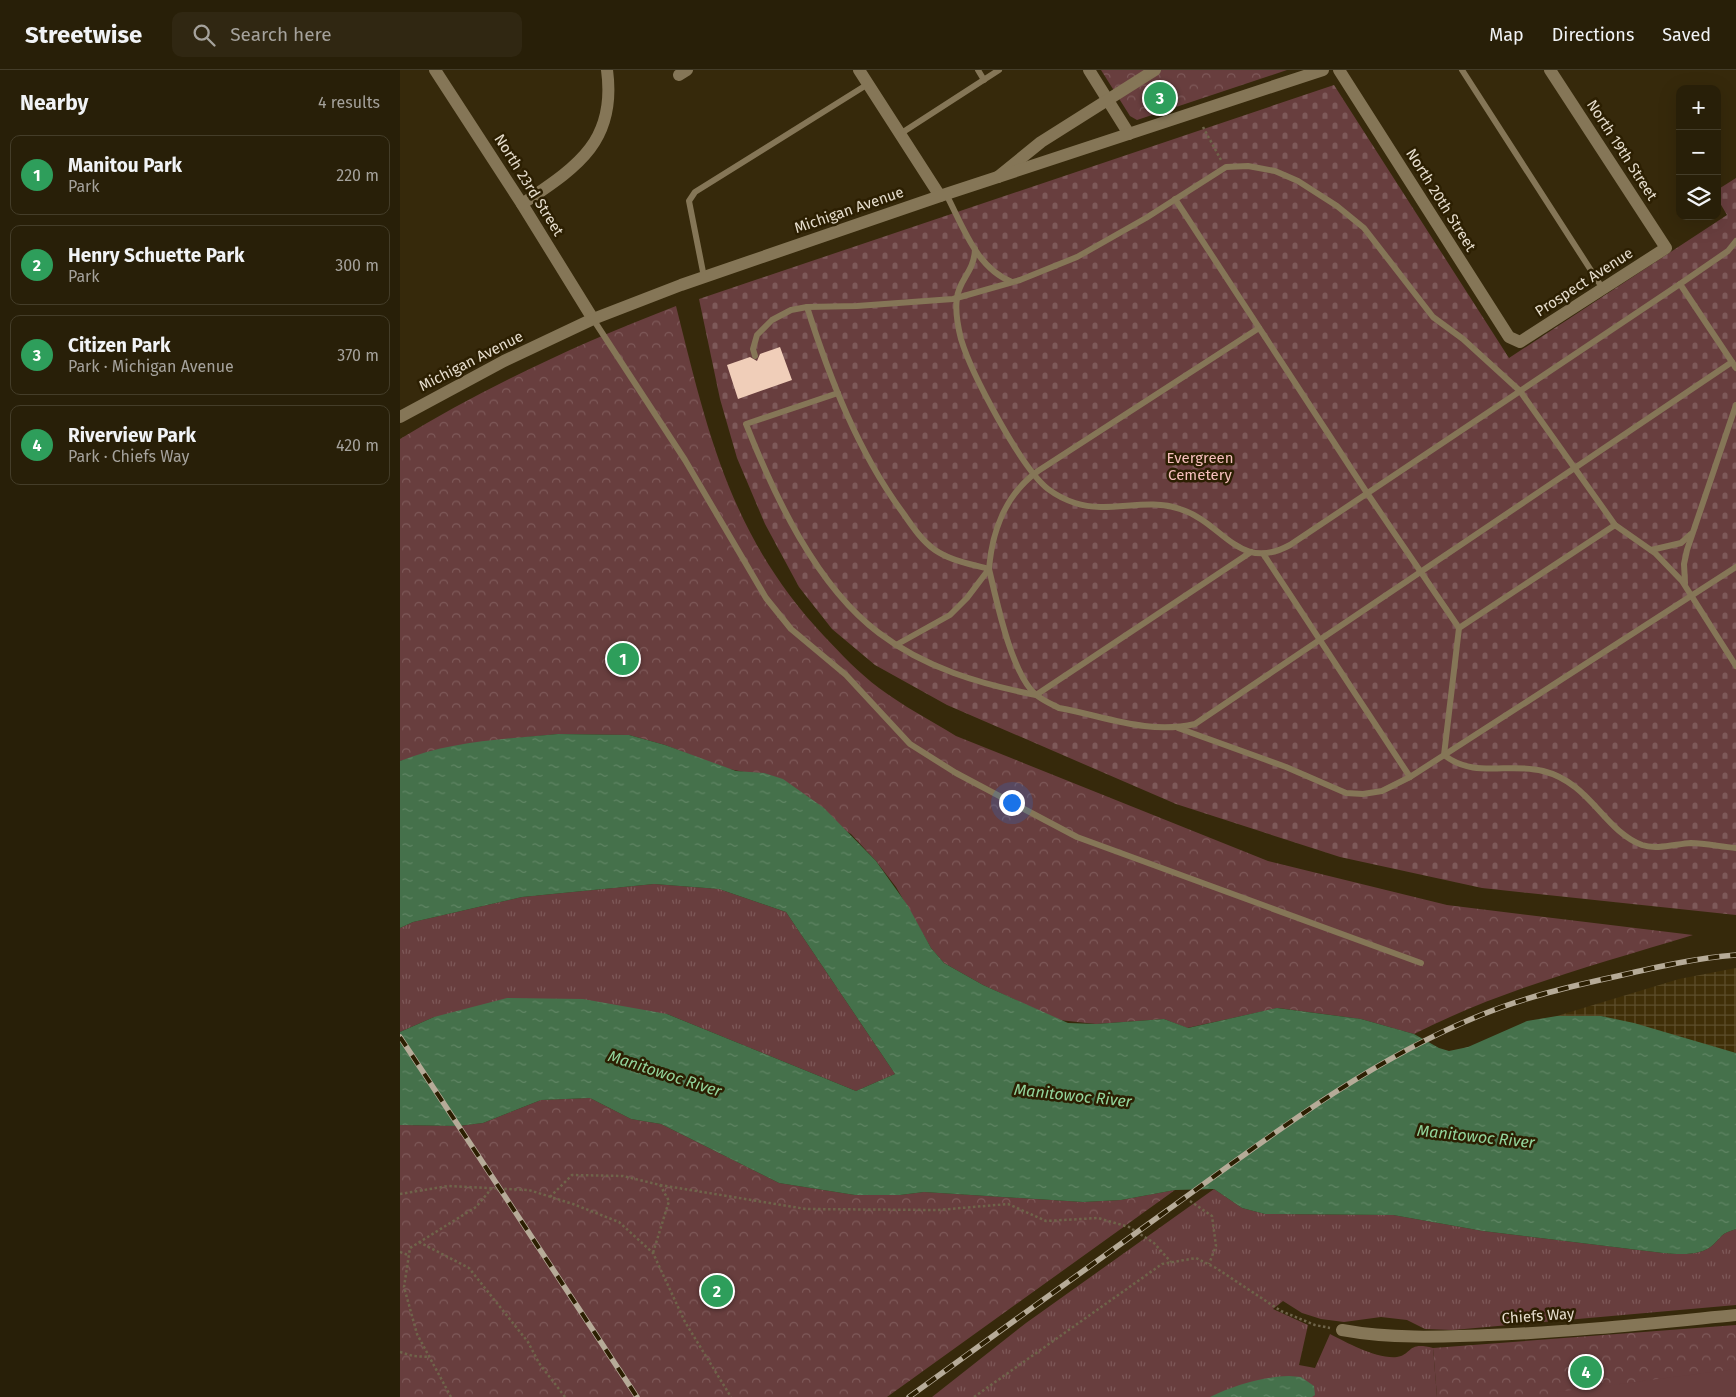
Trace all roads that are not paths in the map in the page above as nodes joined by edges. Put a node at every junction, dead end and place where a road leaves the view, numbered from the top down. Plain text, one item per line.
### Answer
1 (435, 70) edge
2 (607, 70) edge
3 (859, 70) edge
4 (978, 70) edge
5 (999, 70) edge
6 (1089, 70) edge
7 (1155, 70) edge
8 (1323, 70) edge
9 (1339, 70) edge
10 (1462, 70) edge
11 (1550, 70) edge
12 (984, 80) junction
13 (868, 84) junction
14 (1108, 100) junction
15 (900, 134) junction
16 (1129, 134) junction
17 (998, 177) junction
18 (943, 195) junction
19 (1175, 199) junction
20 (522, 204) junction
21 (1736, 242) edge
22 (1666, 248) joint
23 (975, 249) junction
24 (704, 277) junction
25 (1012, 282) junction
26 (1680, 284) junction
27 (1603, 289) junction
28 (957, 298) junction
29 (807, 307) junction
30 (593, 319) junction
31 (1259, 328) junction
32 (1520, 342) joint
33 (755, 356) dead end
34 (1734, 365) edge
35 (1520, 391) junction
36 (838, 393) junction
37 (1736, 405) edge
38 (400, 418) edge
39 (1573, 468) junction
40 (1034, 474) junction
41 (1367, 493) junction
42 (1614, 525) junction
43 (1693, 531) junction
44 (1651, 550) junction
45 (1251, 552) junction
46 (1264, 555) junction
47 (1736, 567) edge
48 (989, 569) junction
49 (1420, 570) junction
50 (1685, 585) junction
51 (1692, 595) junction
52 (1459, 628) junction
53 (1319, 640) junction
54 (896, 645) junction
55 (1736, 666) edge
56 (1036, 695) junction
57 (1178, 728) junction
58 (1444, 755) junction
59 (1410, 777) junction
60 (1736, 848) edge
61 (1421, 963) dead end
62 (1736, 1315) edge
63 (1342, 1330) road end

1 - 20 street, North 23rd Street
2 - 20 street
3 - 13 street
4 - 12 lane
5 - 12 lane
6 - 14 street
7 - 14 street
8 - 16 street, Michigan Avenue
9 - 32 street, North 20th Street
10 - 27 lane
11 - 22 street, North 19th Street
12 - 15 lane
13 - 15 street
13 - 24 lane
14 - 16 street
14 - 17 street
15 - 18 street
16 - 17 street, Michigan Avenue
17 - 18 street, Michigan Avenue
18 - 23 lane
18 - 24 street, Michigan Avenue
19 - 25 lane
19 - 31 lane
19 - 35 lane
20 - 30 street, North 23rd Street
21 - 26 lane
22 - 27 street, Prospect Avenue
23 - 25 lane
23 - 28 lane
24 - 30 street, Michigan Avenue
25 - 28 lane
26 - 34 lane
26 - 35 lane
27 - 32 street, Prospect Avenue
28 - 29 lane
28 - 40 lane
29 - 33 lane
29 - 36 lane
30 - 38 street, Michigan Avenue
30 - 61 lane
31 - 40 lane
31 - 41 lane
34 - 39 lane
35 - 39 lane
35 - 41 lane
36 - 48 lane
36 - 54 lane
37 - 43 lane
39 - 42 lane
39 - 49 lane
40 - 45 lane
40 - 48 lane
41 - 46 lane
41 - 49 lane
42 - 44 lane
42 - 52 lane
43 - 44 lane
43 - 50 lane
44 - 50 lane
45 - 46 lane
45 - 56 lane
46 - 53 lane
47 - 51 lane
48 - 54 lane
48 - 56 lane
49 - 52 lane
49 - 53 lane
50 - 51 lane
51 - 55 lane
51 - 58 lane
52 - 58 lane
53 - 57 lane
53 - 59 lane
54 - 56 lane
56 - 57 lane
57 - 59 lane
58 - 59 lane
58 - 60 lane
62 - 63 street, Chiefs Way

